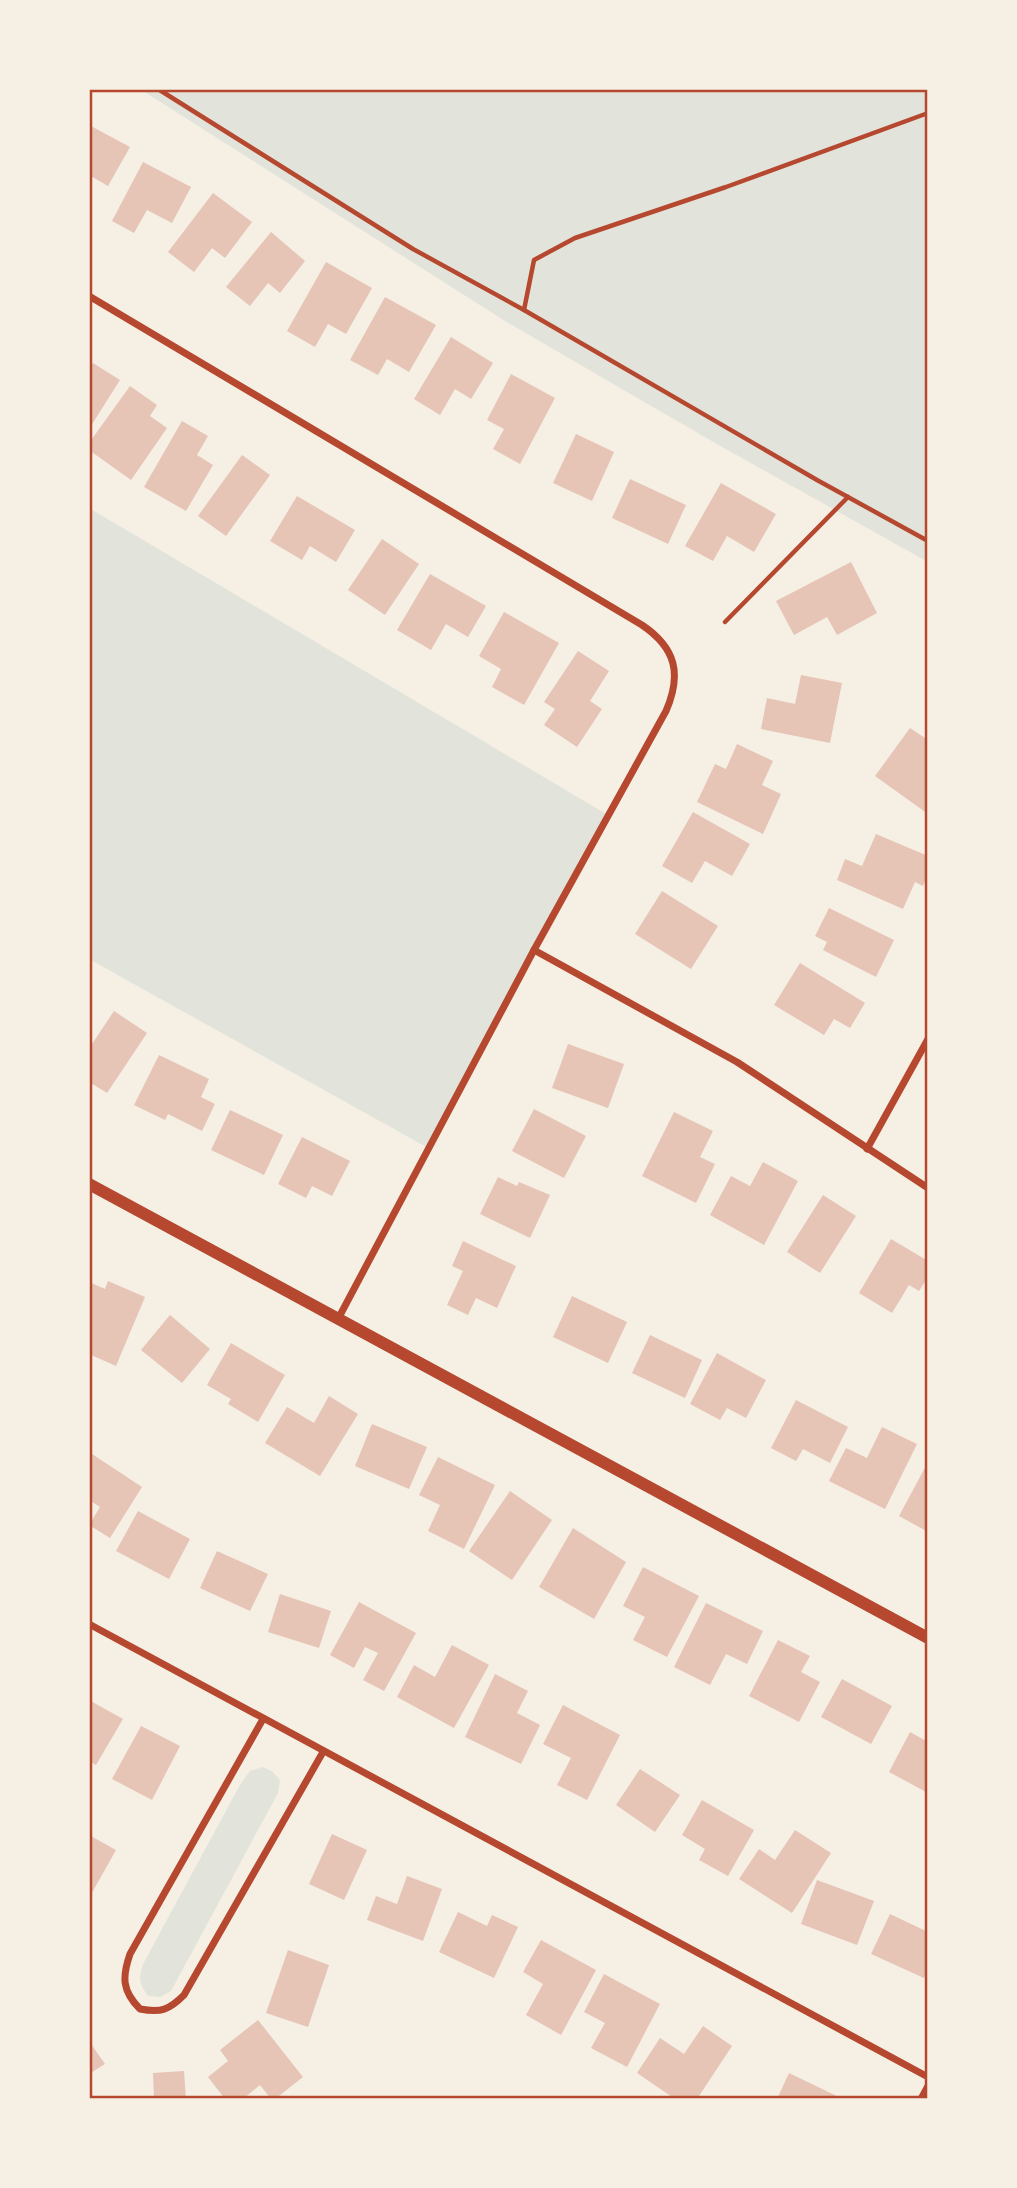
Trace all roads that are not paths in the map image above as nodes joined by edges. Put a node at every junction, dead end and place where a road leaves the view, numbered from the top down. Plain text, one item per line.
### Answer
1 (89, 296) edge
2 (534, 950) junction
3 (928, 1039) edge
4 (867, 1149) junction
5 (89, 1184) edge
6 (928, 1188) edge
7 (338, 1320) junction
8 (89, 1624) edge
9 (928, 1639) edge
10 (263, 1719) junction
11 (323, 1752) junction
12 (928, 2077) edge
13 (928, 2086) edge
14 (921, 2099) edge

1 - 2 street
2 - 4 street
2 - 7 street
3 - 4 street
4 - 6 street
5 - 7 street
7 - 9 street
8 - 10 street
10 - 11 street
10 - 11 street
11 - 12 street
13 - 14 street

